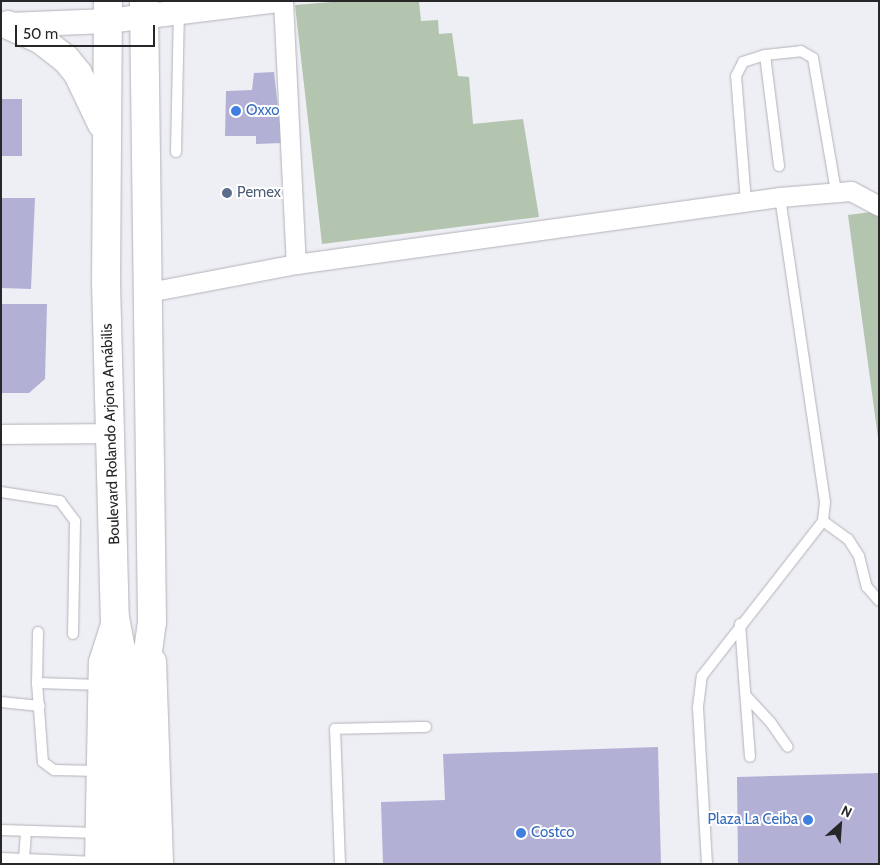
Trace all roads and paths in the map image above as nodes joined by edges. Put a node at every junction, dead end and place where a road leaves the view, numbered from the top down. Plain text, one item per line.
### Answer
1 (272, 1) edge
2 (284, 1) edge
3 (144, 8) edge
4 (179, 10) junction
5 (108, 11) edge
6 (4, 25) edge
7 (765, 55) junction
8 (106, 134) junction
9 (176, 152) dead end
10 (780, 166) dead end
11 (836, 191) junction
12 (780, 197) junction
13 (746, 202) junction
14 (879, 206) edge
15 (296, 264) junction
16 (149, 292) junction
17 (112, 433) junction
18 (1, 434) edge
19 (1, 492) edge
20 (823, 521) junction
21 (879, 601) edge
22 (152, 622) junction
23 (740, 624) junction
24 (38, 632) dead end
25 (73, 634) dead end
26 (37, 684) junction
27 (121, 695) junction
28 (747, 697) junction
29 (1, 702) edge
30 (40, 706) junction
31 (426, 727) dead end
32 (788, 747) dead end
33 (750, 757) dead end
34 (99, 771) junction
35 (1, 830) edge
36 (26, 831) junction
37 (98, 833) junction
38 (162, 857) edge
39 (1, 858) edge
40 (24, 860) junction
41 (105, 863) edge
42 (142, 864) edge
43 (340, 864) edge
44 (707, 864) edge

1 - 4 street
2 - 15 street
3 - 4 street
3 - 5 street
3 - 16 main road
4 - 9 lane
5 - 6 street
5 - 8 main road, Boulevard Rolando Arjona Amábilis
6 - 8 main road
7 - 10 lane
7 - 11 lane
7 - 13 lane
8 - 17 main road, Boulevard Rolando Arjona Amábilis
11 - 12 street
11 - 14 street
12 - 13 street
12 - 20 lane
13 - 15 street
15 - 16 street
16 - 22 main road
17 - 18 street
17 - 27 main road, Boulevard Rolando Arjona Amábilis
19 - 25 lane
20 - 21 lane
20 - 23 lane
22 - 27 main road
22 - 38 street
23 - 28 lane
23 - 44 lane
24 - 26 lane
26 - 27 lane
26 - 30 lane
27 - 34 street
27 - 41 main road
27 - 42 main road
28 - 32 lane
28 - 33 lane
29 - 30 lane
30 - 34 lane
31 - 43 lane
34 - 37 street
35 - 36 lane
36 - 37 lane
36 - 40 lane
37 - 41 street
39 - 40 lane
40 - 41 lane

